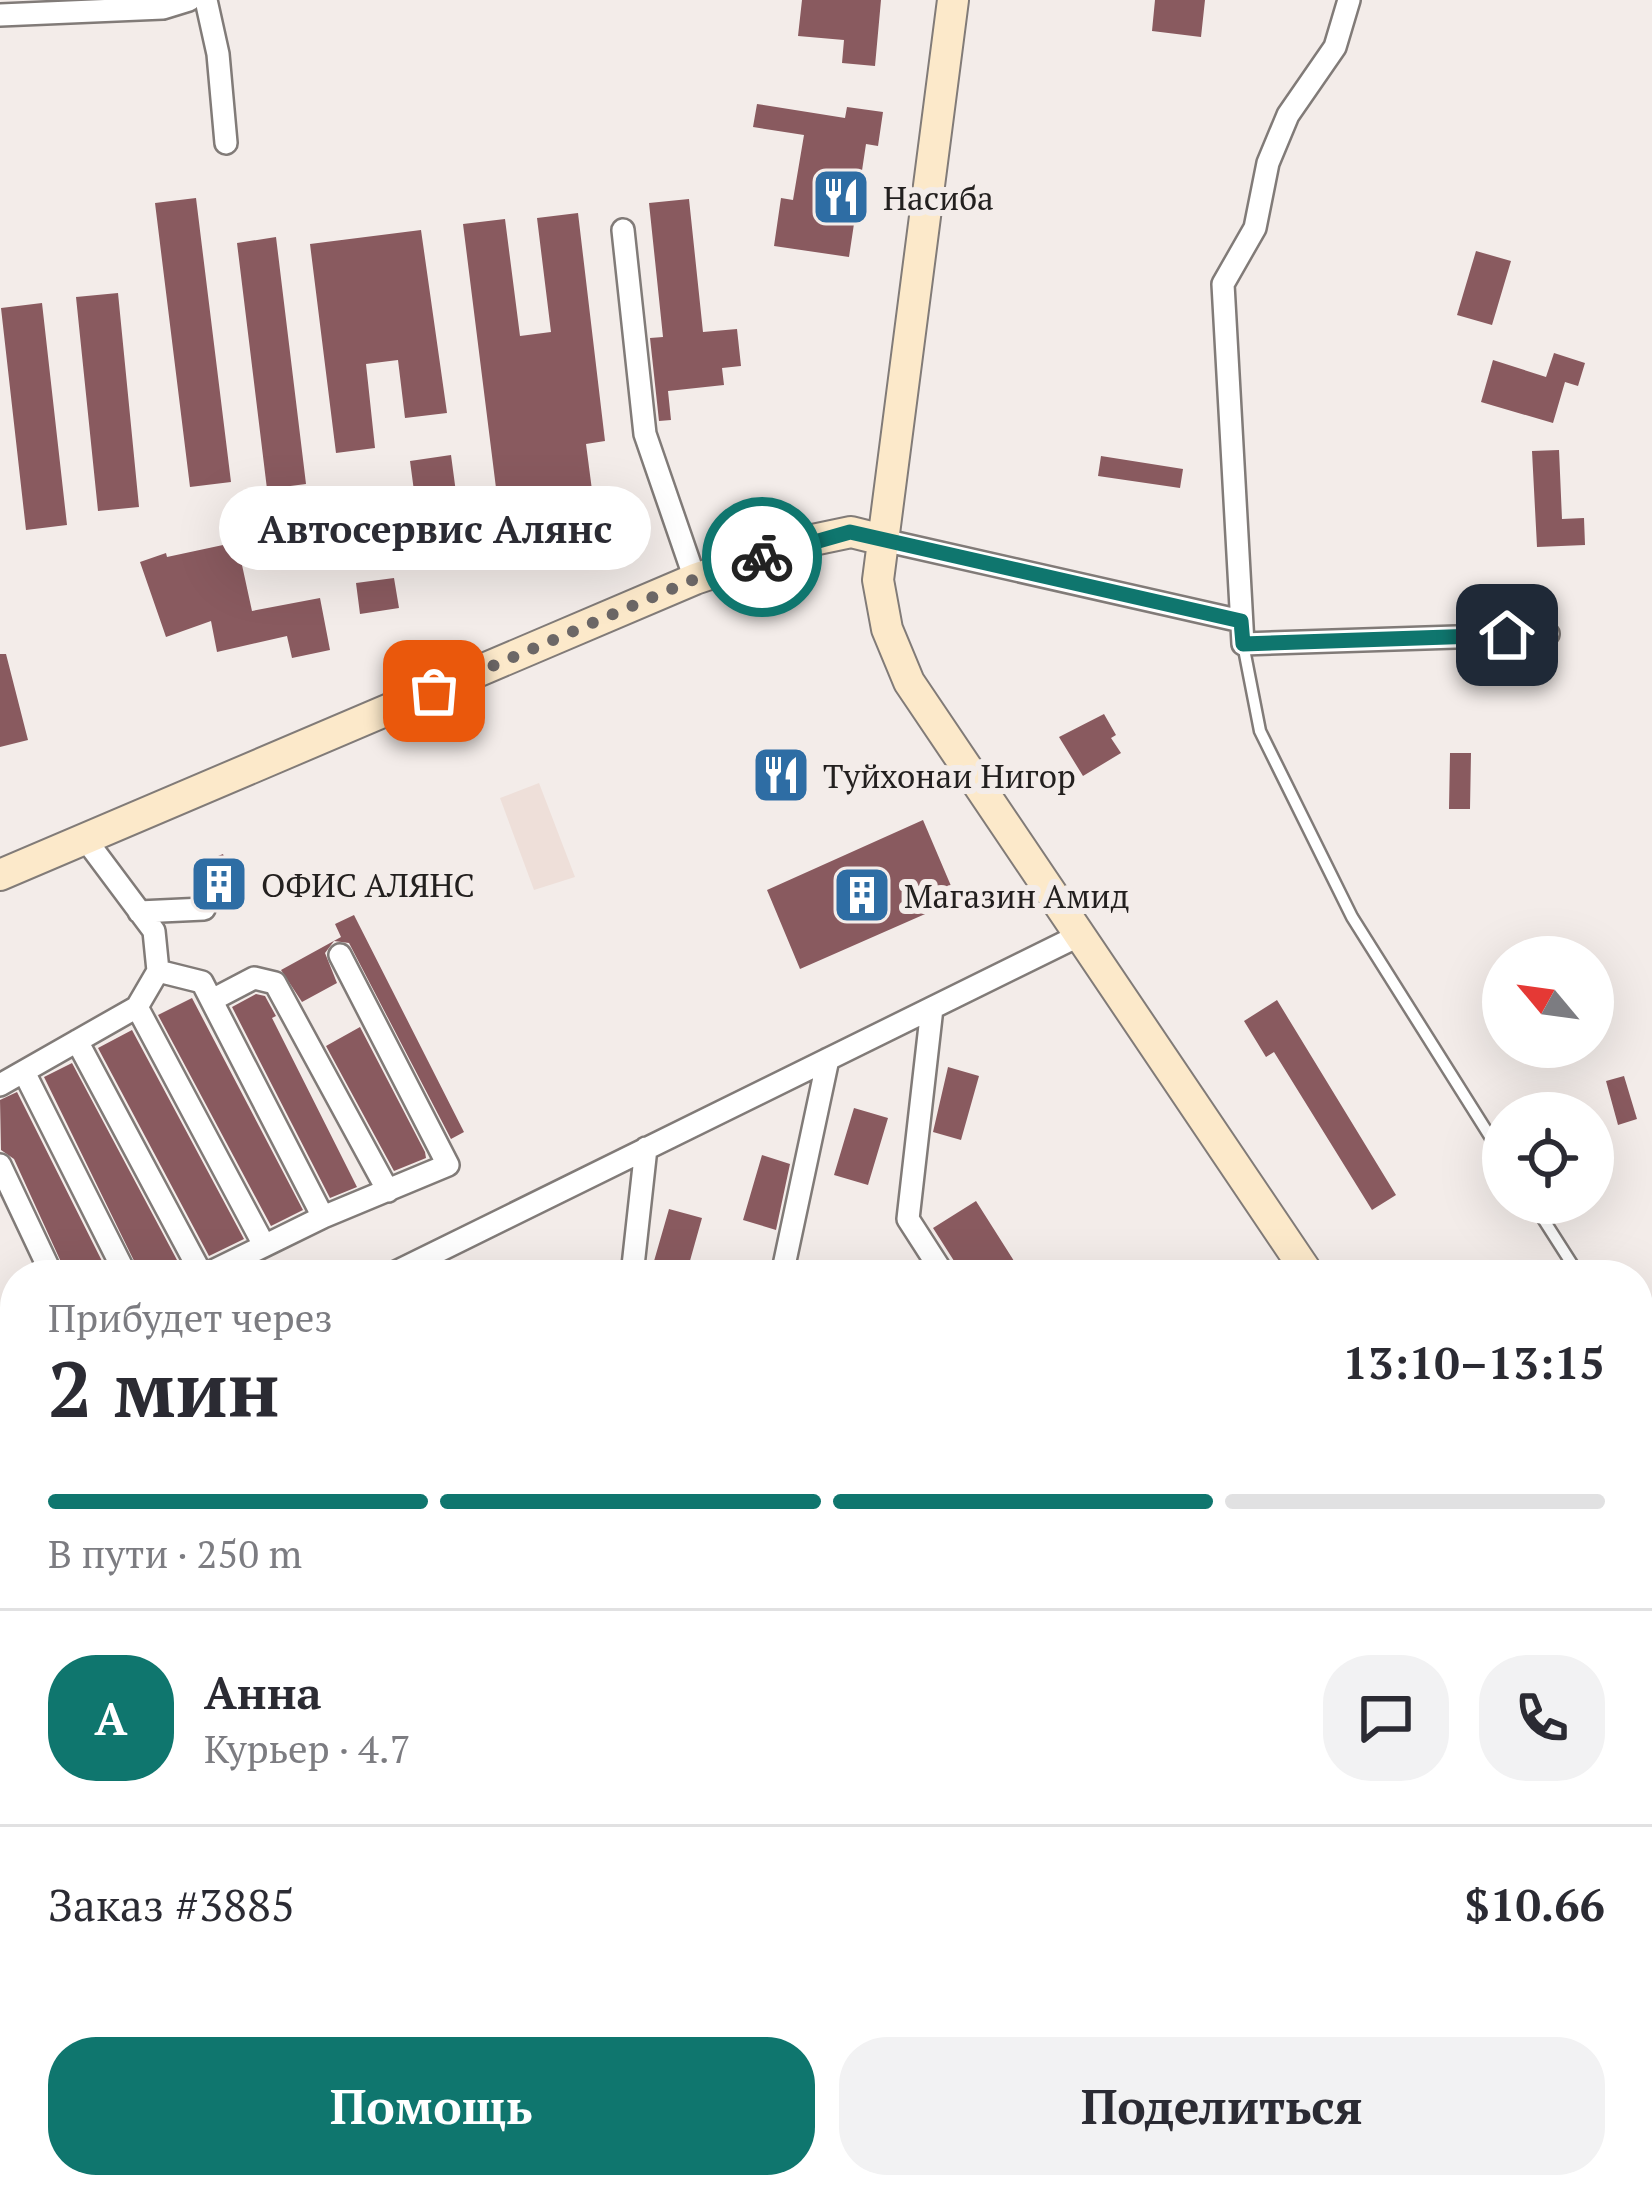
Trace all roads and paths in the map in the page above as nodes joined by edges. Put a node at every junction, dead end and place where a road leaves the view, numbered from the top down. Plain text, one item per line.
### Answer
1 (189, 0) edge
2 (206, 0) edge
3 (953, 0) edge
4 (1348, 0) edge
5 (78, 6) edge
6 (0, 15) edge
7 (226, 142) dead end
8 (623, 230) dead end
9 (883, 540) junction
10 (695, 579) junction
11 (1242, 632) junction
12 (1548, 634) dead end
13 (86, 840) junction
14 (0, 875) edge
15 (205, 909) dead end
16 (139, 912) junction
17 (1080, 935) junction
18 (340, 955) dead end
19 (158, 971) junction
20 (212, 1000) junction
21 (137, 1006) junction
22 (932, 1008) junction
23 (76, 1041) junction
24 (828, 1059) junction
25 (23, 1072) junction
26 (0, 1085) edge
27 (1482, 1124) edge
28 (646, 1148) junction
29 (0, 1165) edge
30 (388, 1191) junction
31 (323, 1217) junction
32 (1547, 1224) edge
33 (264, 1245) junction
34 (45, 1260) edge
35 (118, 1260) edge
36 (196, 1260) edge
37 (234, 1260) edge
38 (448, 1260) edge
39 (634, 1260) edge
40 (785, 1260) edge
41 (934, 1260) edge
42 (1299, 1260) edge
43 (1570, 1260) edge

1 - 5 street
2 - 7 street
3 - 9 main road
4 - 11 street
5 - 6 street
8 - 10 street
9 - 10 main road
9 - 11 street
9 - 17 main road
10 - 13 main road
11 - 12 street
11 - 27 lane
13 - 14 main road
13 - 16 street
15 - 16 street
16 - 19 street
17 - 22 street
17 - 42 main road
18 - 30 street
19 - 20 street
19 - 21 street
20 - 30 street
20 - 31 street
21 - 23 street
21 - 33 street
22 - 24 street
22 - 41 street
23 - 25 street
23 - 36 street
24 - 28 street
24 - 40 street
25 - 26 street
25 - 35 street
28 - 38 street
28 - 39 street
29 - 34 street
30 - 31 street
31 - 33 street
32 - 43 lane
33 - 37 street

